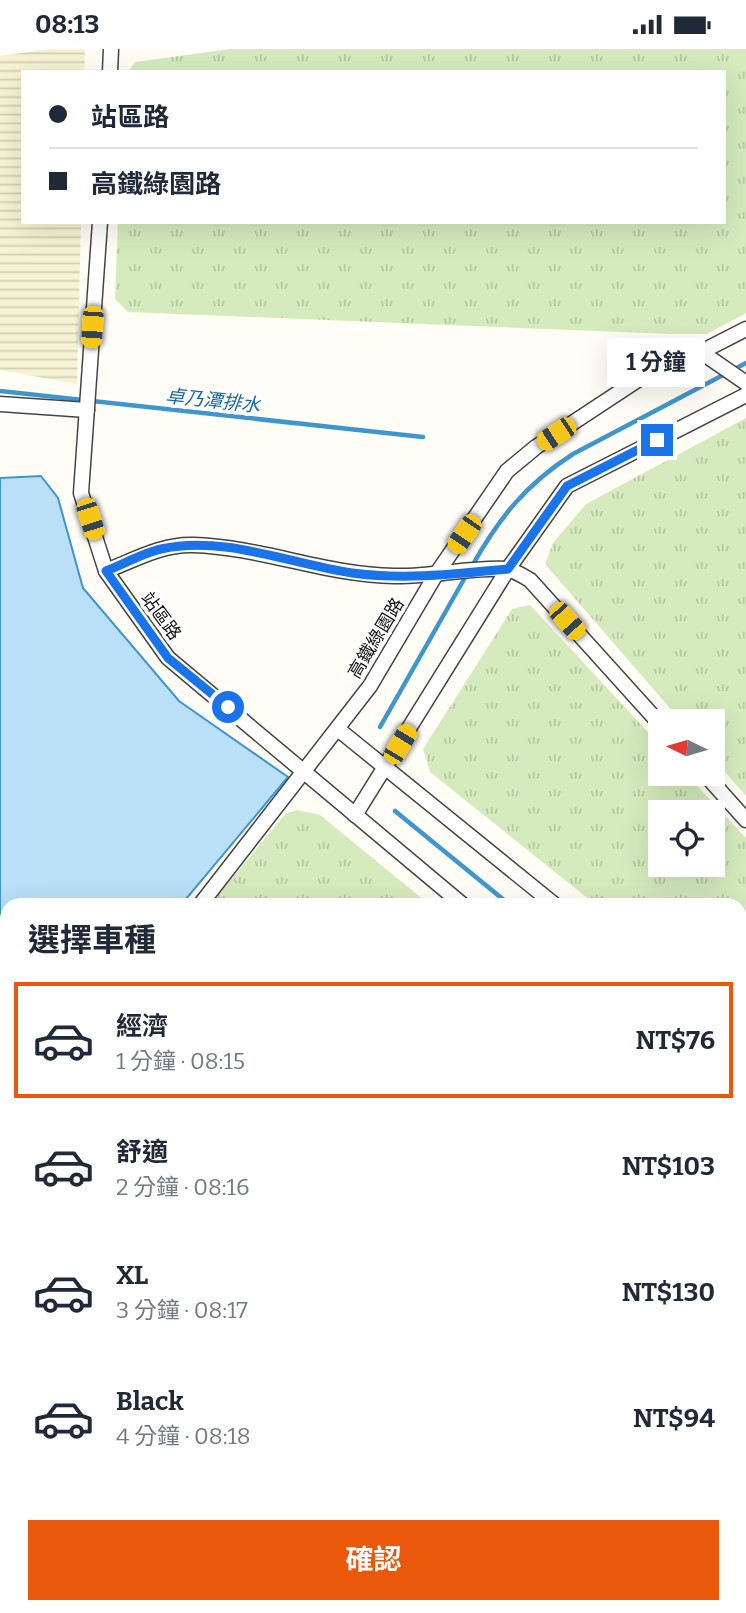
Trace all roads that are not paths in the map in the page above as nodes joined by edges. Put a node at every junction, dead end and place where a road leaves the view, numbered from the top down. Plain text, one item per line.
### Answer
1 (111, 49) edge
2 (110, 70) edge
3 (100, 224) edge
4 (746, 329) edge
5 (701, 352) junction
6 (746, 383) edge
7 (746, 395) edge
8 (0, 404) edge
9 (87, 404) junction
10 (508, 569) junction
11 (106, 571) junction
12 (435, 576) junction
13 (648, 711) edge
14 (339, 730) junction
15 (387, 766) junction
16 (301, 772) junction
17 (716, 786) edge
18 (355, 815) junction
19 (746, 820) edge
20 (205, 898) edge
21 (455, 898) edge
22 (547, 898) edge

1 - 2 street
3 - 9 street, 站區路
4 - 5 street, 高鐵綠園路
5 - 6 street
5 - 12 street, 高鐵綠園路
7 - 10 street
8 - 9 street
9 - 11 street, 站區路
10 - 12 street
10 - 13 street
10 - 15 street
11 - 12 street
11 - 16 street, 站區路
12 - 14 street, 高鐵綠園路
14 - 15 street
14 - 16 street, 高鐵綠園路
15 - 18 street
15 - 22 street
16 - 18 street, 站區路
16 - 20 street, 高鐵綠園路
17 - 19 street
18 - 21 street, 站區路

